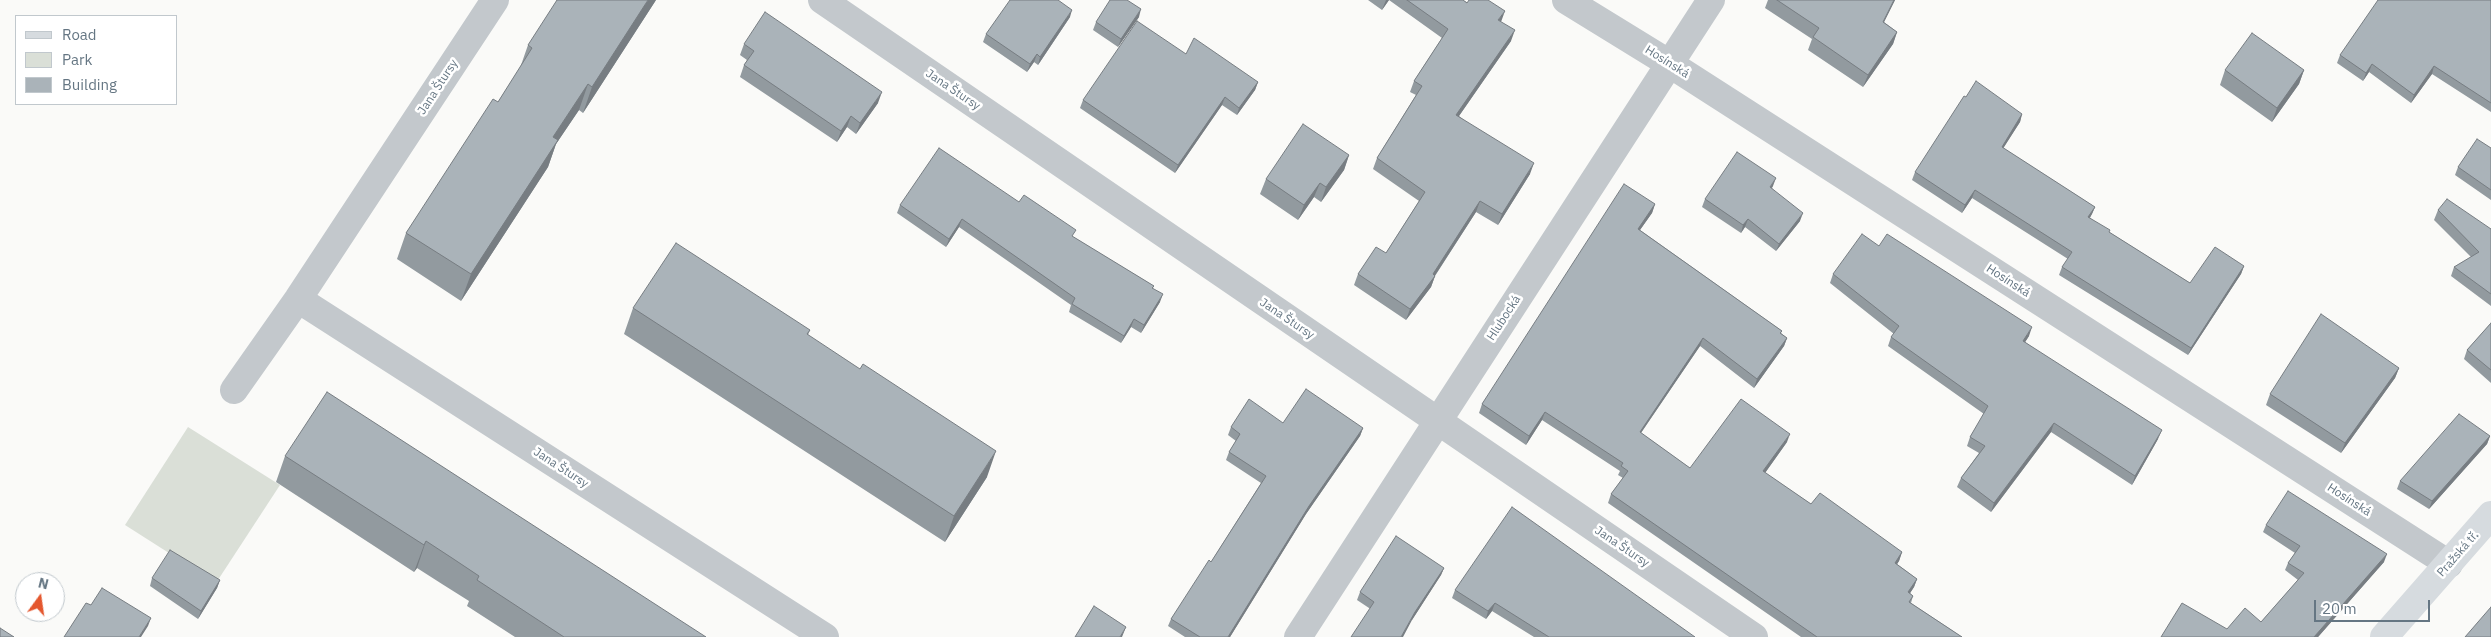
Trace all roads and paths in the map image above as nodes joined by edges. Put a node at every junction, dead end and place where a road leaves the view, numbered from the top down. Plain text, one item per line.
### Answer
1 (495, 0) edge
2 (822, 0) edge
3 (1566, 0) edge
4 (1711, 0) edge
5 (1670, 64) junction
6 (298, 299) junction
7 (234, 390) dead end
8 (1436, 421) junction
9 (2491, 515) edge
10 (2449, 564) junction
11 (824, 637) edge
12 (1298, 637) edge
13 (1754, 637) edge
14 (2384, 637) edge

1 - 6 street, Jana Štursy
2 - 8 street, Jana Štursy
3 - 5 street, Hosínská
4 - 5 street, Hlubocká
5 - 8 street, Hlubocká
5 - 10 street, Hosínská
6 - 7 street, Jana Štursy
6 - 11 street, Jana Štursy
8 - 12 street, Hlubocká
8 - 13 street, Jana Štursy
9 - 10 main road, Pražská tř.
10 - 14 main road, Pražská tř.

